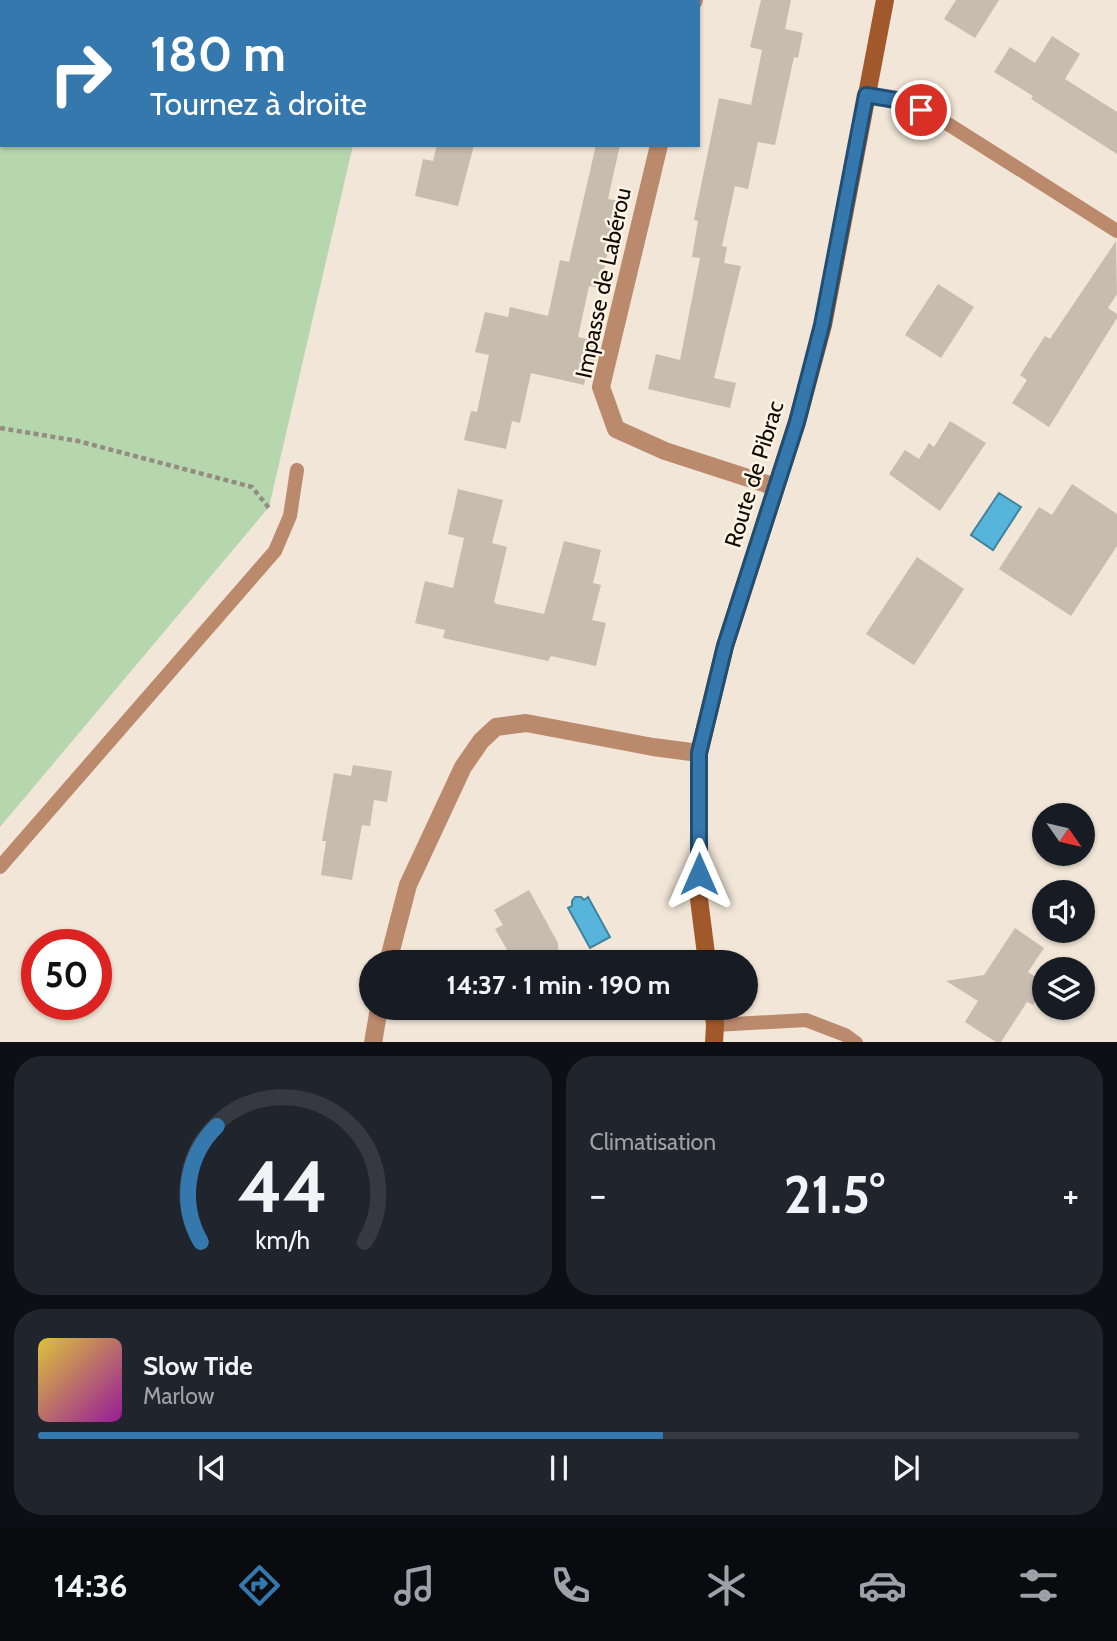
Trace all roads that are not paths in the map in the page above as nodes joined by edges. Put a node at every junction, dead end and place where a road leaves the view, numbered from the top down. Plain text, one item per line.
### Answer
1 (885, 0) edge
2 (866, 95) junction
3 (659, 147) edge
4 (1117, 231) edge
5 (297, 470) dead end
6 (776, 487) junction
7 (699, 753) junction
8 (0, 867) edge
9 (391, 950) edge
10 (705, 950) edge
11 (377, 1020) edge
12 (714, 1025) edge
13 (373, 1042) edge
14 (856, 1042) edge

1 - 2 main road, Route de Pibrac
2 - 4 lane
2 - 6 main road, Route de Pibrac
3 - 6 street, Impasse de Labérou
5 - 8 lane
6 - 7 main road, Route de Pibrac
7 - 9 street
7 - 10 main road, Route de Pibrac
11 - 13 street
12 - 14 lane

